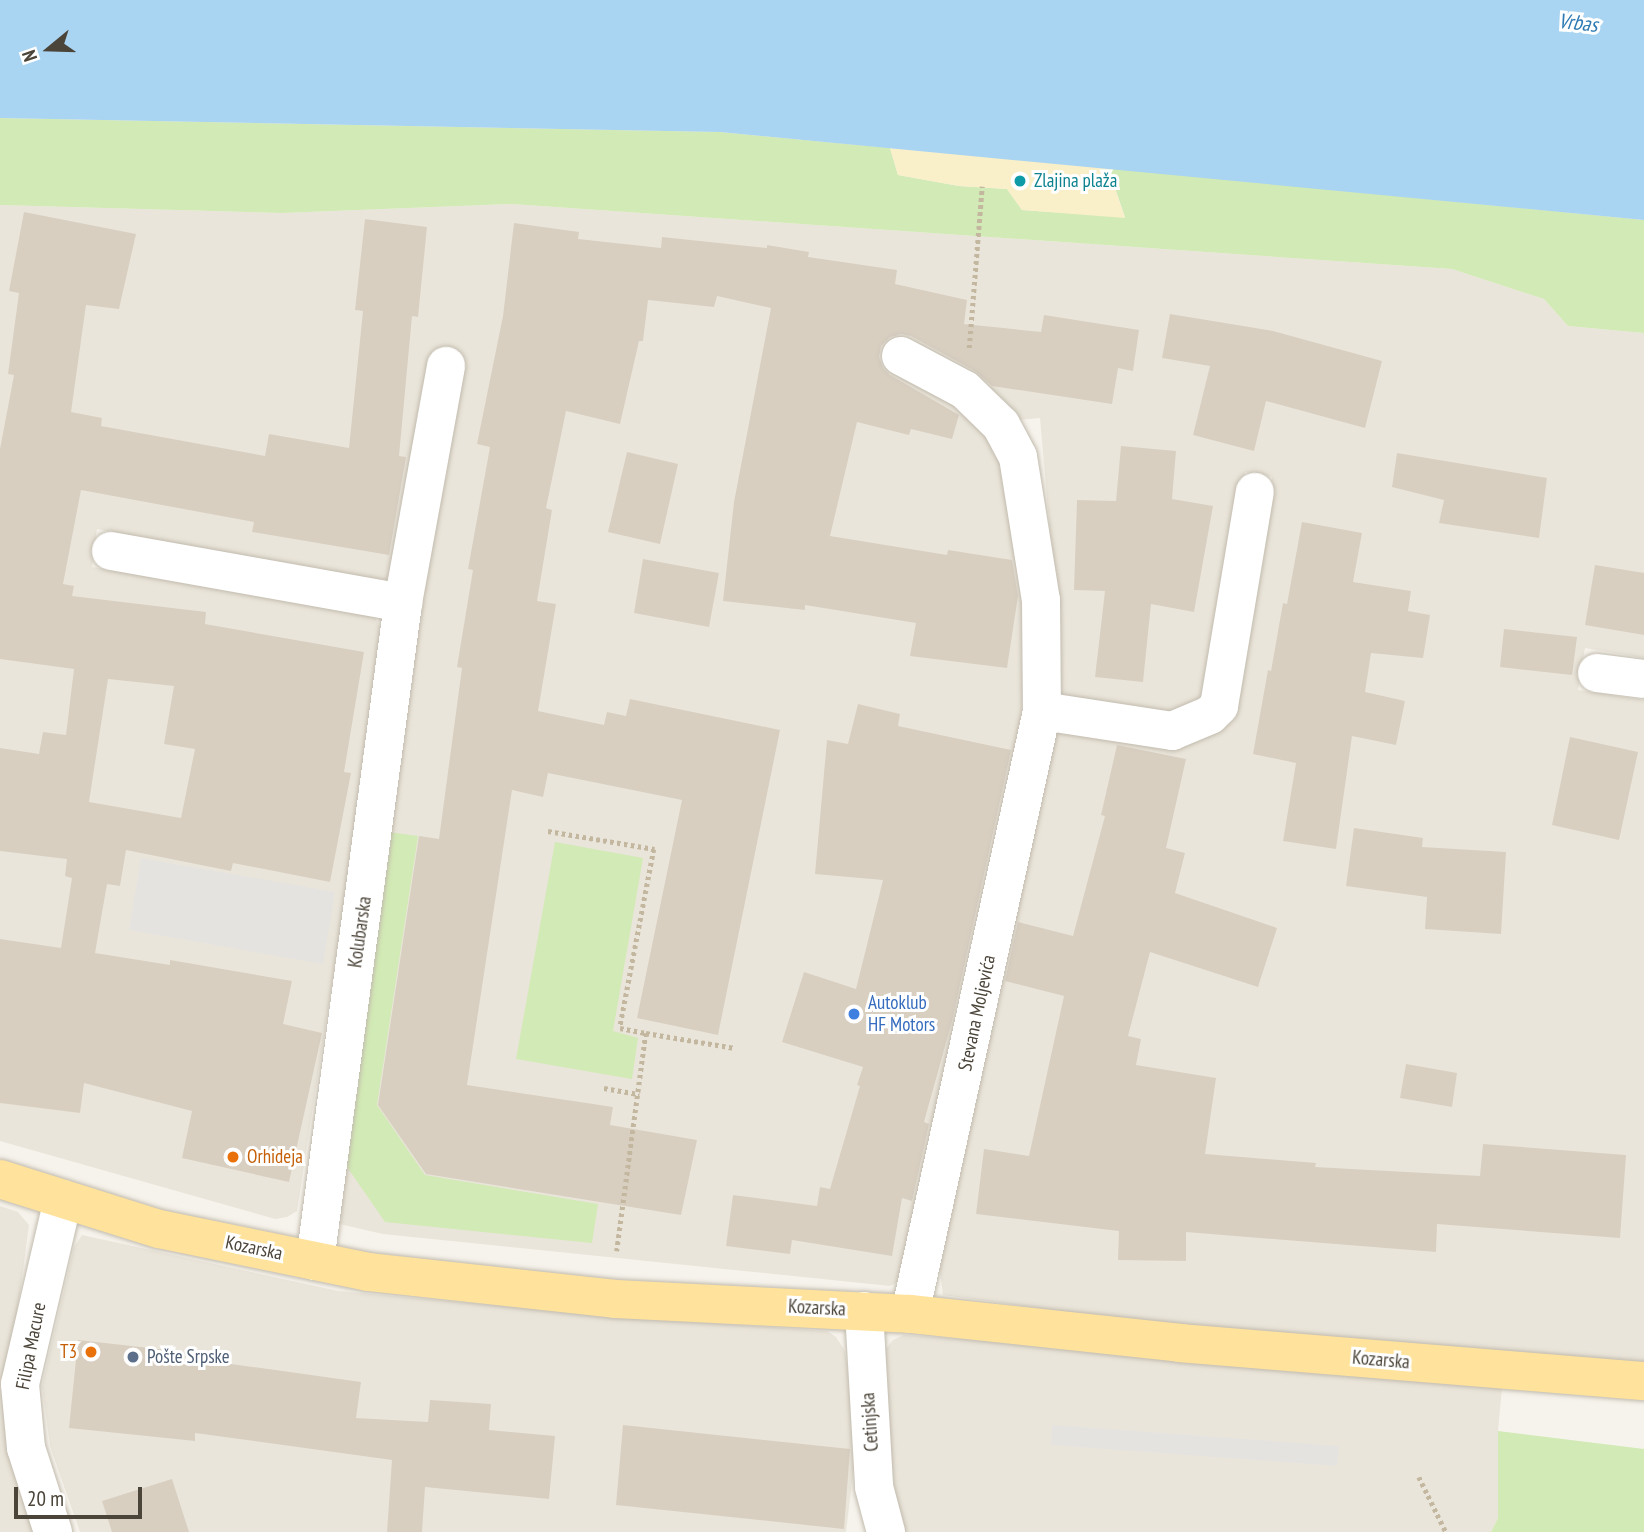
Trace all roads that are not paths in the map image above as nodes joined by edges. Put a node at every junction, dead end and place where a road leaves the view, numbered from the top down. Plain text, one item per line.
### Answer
1 (901, 356) dead end
2 (446, 366) dead end
3 (1255, 492) dead end
4 (111, 551) dead end
5 (403, 603) junction
6 (1597, 673) dead end
7 (1644, 680) edge
8 (1042, 711) junction
9 (0, 1178) edge
10 (63, 1199) junction
11 (315, 1261) junction
12 (864, 1311) junction
13 (910, 1314) junction
14 (1644, 1381) edge
15 (874, 1487) junction
16 (53, 1532) edge
17 (859, 1532) edge
18 (886, 1532) edge

1 - 8 street, Stevana Moljevića
2 - 5 street, Kolubarska
3 - 8 street
4 - 5 street
5 - 11 street, Kolubarska
6 - 7 street
8 - 13 street, Stevana Moljevića
9 - 10 main road, Kozarska
10 - 11 main road, Kozarska
10 - 16 street, Filipa Macure
11 - 12 main road, Kozarska
12 - 13 main road, Kozarska
12 - 15 street, Cetinjska
13 - 14 main road, Kozarska
15 - 17 street
15 - 18 street, Cetinjska

